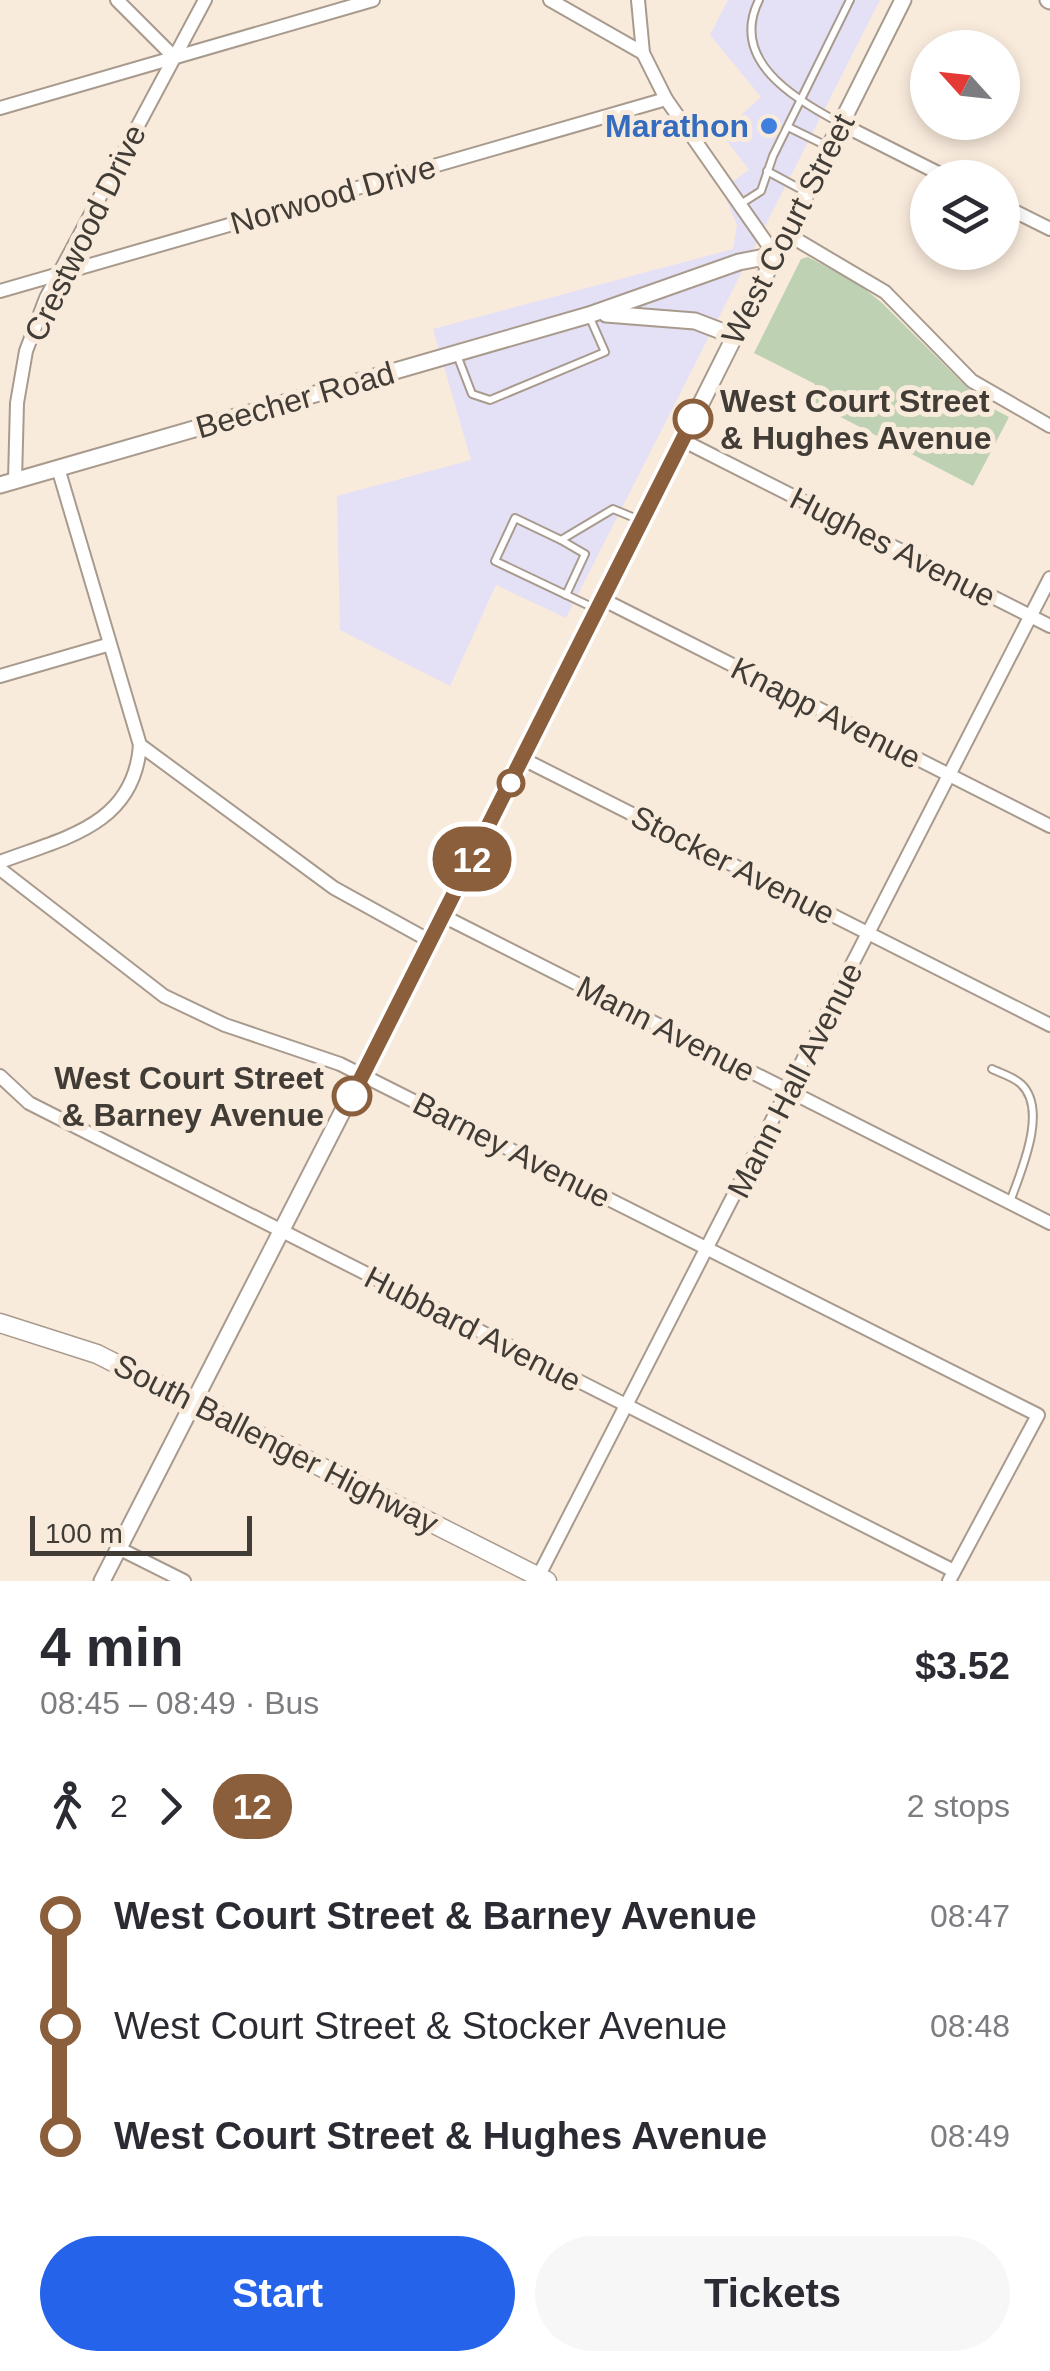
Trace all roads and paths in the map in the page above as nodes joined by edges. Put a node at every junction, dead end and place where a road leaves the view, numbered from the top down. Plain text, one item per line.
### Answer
1 (117, 0) edge
2 (204, 0) edge
3 (372, 0) edge
4 (550, 0) edge
5 (638, 0) edge
6 (759, 0) edge
7 (850, 0) edge
8 (903, 0) edge
9 (643, 53) junction
10 (174, 57) junction
11 (666, 99) junction
12 (801, 102) junction
13 (0, 108) edge
14 (841, 124) junction
15 (788, 127) junction
16 (830, 147) junction
17 (912, 160) edge
18 (767, 172) junction
19 (807, 192) junction
20 (738, 205) junction
21 (1020, 214) edge
22 (1050, 229) edge
23 (787, 234) junction
24 (775, 255) junction
25 (58, 274) junction
26 (0, 291) edge
27 (589, 315) junction
28 (734, 336) junction
29 (457, 354) junction
30 (1050, 426) edge
31 (682, 440) junction
32 (58, 468) junction
33 (8, 483) edge
34 (642, 520) junction
35 (560, 540) junction
36 (1050, 578) edge
37 (566, 594) junction
38 (600, 604) junction
39 (1030, 616) junction
40 (1050, 626) edge
41 (107, 645) junction
42 (0, 676) edge
43 (140, 745) junction
44 (524, 759) junction
45 (949, 776) junction
46 (1050, 826) edge
47 (0, 866) edge
48 (443, 916) junction
49 (869, 934) junction
50 (430, 941) junction
51 (1050, 1025) edge
52 (992, 1068) dead end
53 (0, 1076) edge
54 (362, 1076) junction
55 (789, 1091) junction
56 (1010, 1203) junction
57 (1050, 1223) edge
58 (280, 1231) junction
59 (709, 1249) junction
60 (0, 1323) edge
61 (192, 1402) junction
62 (626, 1407) junction
63 (118, 1548) junction
64 (952, 1576) edge
65 (540, 1580) edge
66 (102, 1581) edge
67 (184, 1581) edge

1 - 10 street
2 - 10 street, Crestwood Drive
3 - 10 street
4 - 9 street
5 - 9 street
6 - 12 lane
7 - 12 lane
8 - 14 street, West Court Street
9 - 11 street
10 - 13 street
10 - 25 street, Crestwood Drive
11 - 20 street
11 - 25 street, Norwood Drive
12 - 14 lane
12 - 15 lane
14 - 16 street, West Court Street
14 - 17 street
15 - 16 lane
15 - 18 lane
16 - 19 street, West Court Street
18 - 19 lane
18 - 20 lane
19 - 23 street, West Court Street
20 - 24 street
21 - 22 street
23 - 24 street, West Court Street
23 - 30 street
24 - 27 street, Beecher Road
24 - 28 street, West Court Street
25 - 26 street, Norwood Drive
25 - 33 street, Crestwood Drive
27 - 28 street, Beecher Road
27 - 29 street, Beecher Road
27 - 29 lane
28 - 31 street, West Court Street
29 - 32 street, Beecher Road
31 - 34 street, West Court Street
31 - 39 street, Hughes Avenue
32 - 33 street, Beecher Road
32 - 41 street
34 - 35 lane
34 - 38 street, West Court Street
35 - 37 lane
35 - 37 lane
36 - 39 street, Mann Hall Avenue
37 - 38 lane
38 - 44 street, West Court Street
38 - 45 street, Knapp Avenue
39 - 40 street, Hughes Avenue
39 - 45 street, Mann Hall Avenue
41 - 42 street
41 - 43 street
43 - 47 street
43 - 50 street
44 - 48 street, West Court Street
44 - 49 street, Stocker Avenue
45 - 46 street, Knapp Avenue
45 - 49 street, Mann Hall Avenue
47 - 54 street, Barney Avenue
48 - 50 street, West Court Street
48 - 55 street, Mann Avenue
49 - 51 street, Stocker Avenue
49 - 55 street, Mann Hall Avenue
50 - 54 street, West Court Street
52 - 56 lane
53 - 58 street, Hubbard Avenue
54 - 58 street, West Court Street
54 - 59 street, Barney Avenue
55 - 56 street, Mann Avenue
55 - 59 street, Mann Hall Avenue
56 - 57 street, Mann Avenue
58 - 61 street, West Court Street
58 - 62 street, Hubbard Avenue
59 - 62 street, Mann Hall Avenue
59 - 64 street, Barney Avenue
60 - 61 main road, South Ballenger Highway
61 - 63 street, West Court Street
61 - 65 main road, South Ballenger Highway
62 - 64 street, Hubbard Avenue
62 - 65 street, Mann Hall Avenue
63 - 66 street, West Court Street
63 - 67 street

